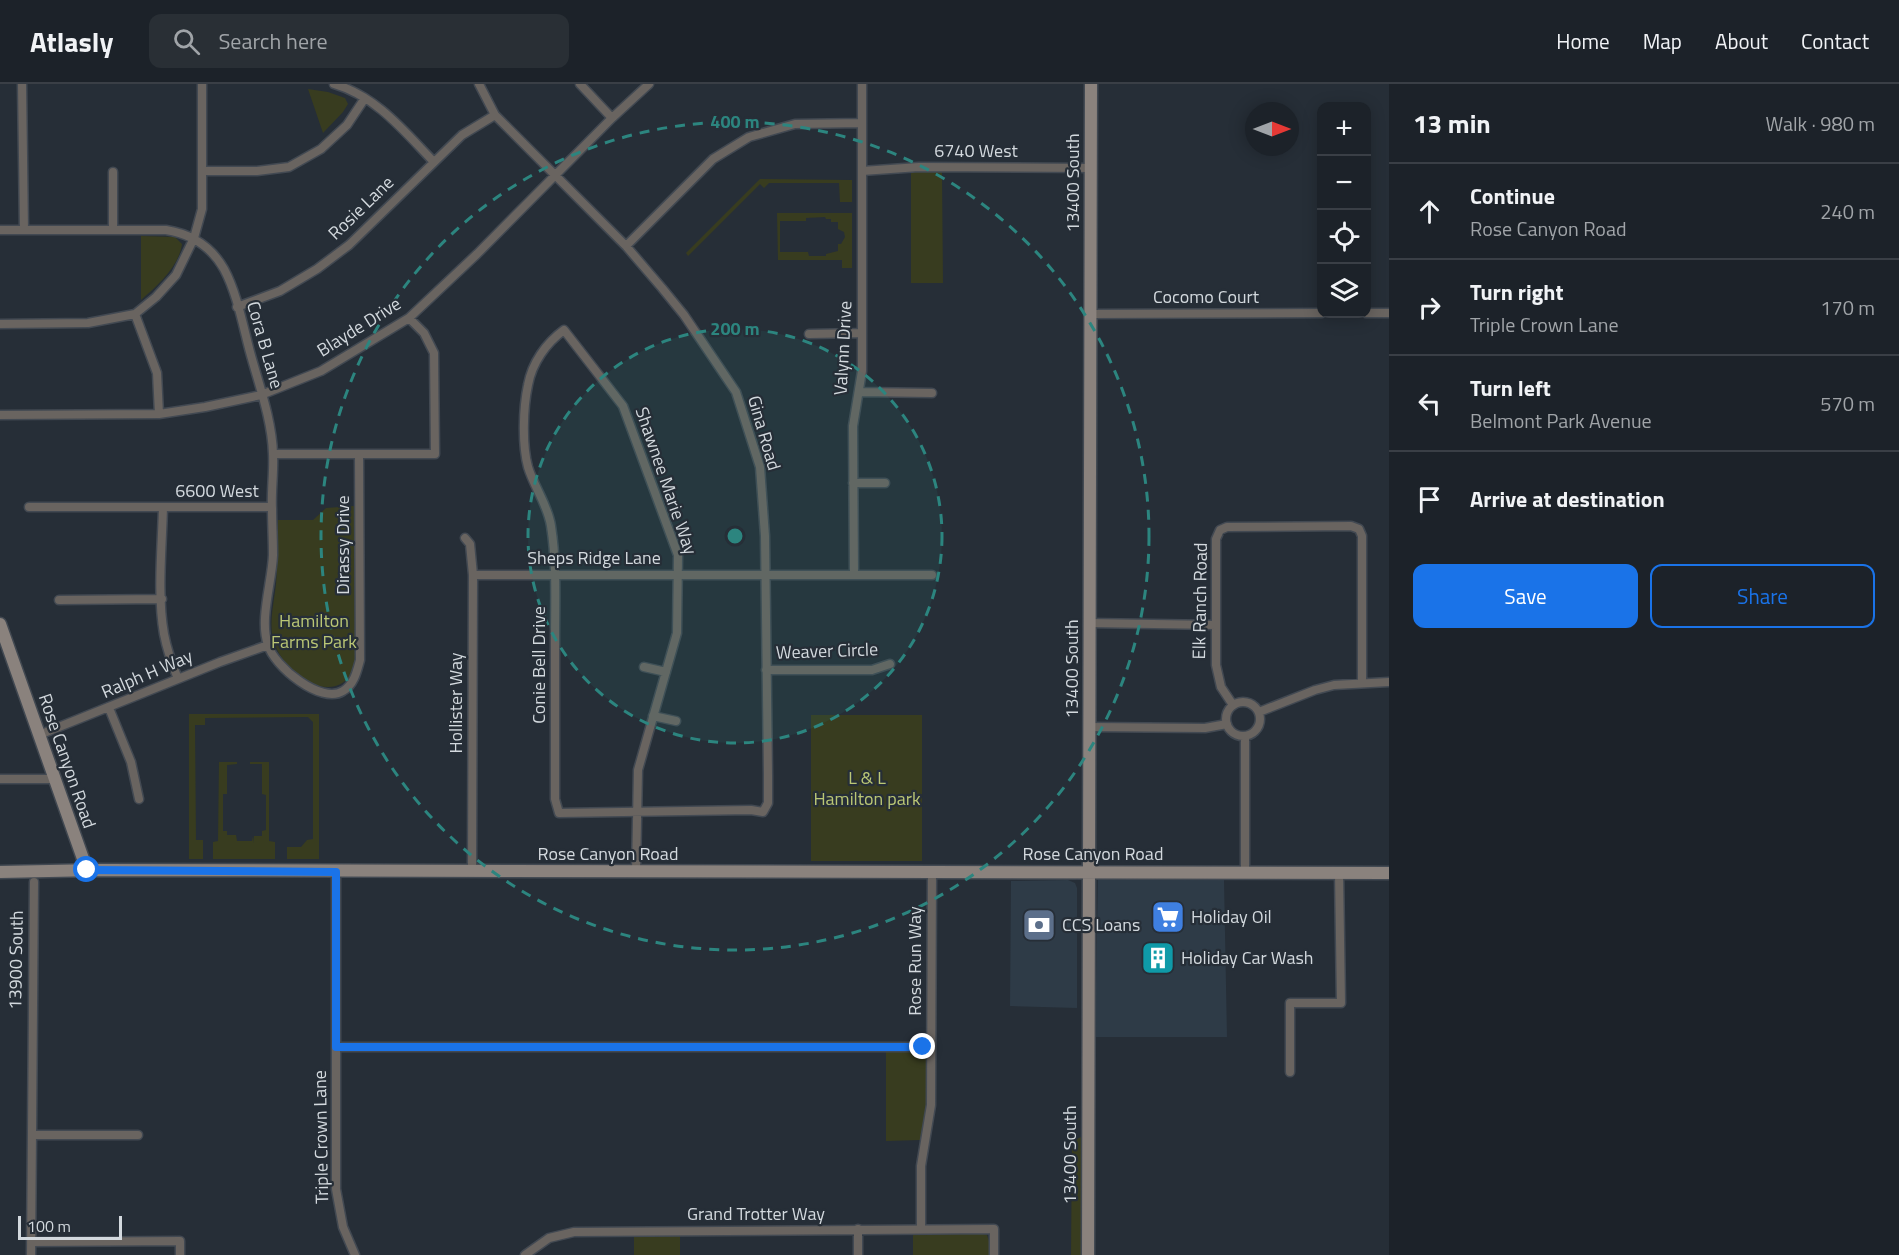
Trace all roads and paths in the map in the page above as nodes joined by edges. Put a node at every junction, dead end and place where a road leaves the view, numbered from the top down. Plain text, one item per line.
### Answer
1 (22, 84) edge
2 (202, 84) edge
3 (334, 84) edge
4 (479, 84) edge
5 (580, 84) edge
6 (649, 84) edge
7 (862, 84) edge
8 (1091, 84) edge
9 (365, 98) junction
10 (495, 115) junction
11 (612, 118) junction
12 (862, 123) junction
13 (434, 161) junction
14 (1090, 168) junction
15 (202, 171) junction
16 (862, 171) junction
17 (113, 172) dead end
18 (555, 176) junction
19 (113, 228) junction
20 (0, 230) edge
21 (24, 230) junction
22 (194, 238) junction
23 (626, 246) junction
24 (237, 307) junction
25 (1317, 313) edge
26 (1371, 313) edge
27 (1389, 313) edge
28 (135, 314) junction
29 (1090, 314) junction
30 (409, 318) junction
31 (0, 324) edge
32 (564, 330) joint
33 (862, 333) junction
34 (808, 334) dead end
35 (860, 392) junction
36 (932, 393) dead end
37 (261, 395) junction
38 (159, 414) junction
39 (0, 415) edge
40 (273, 454) junction
41 (359, 454) junction
42 (853, 483) junction
43 (885, 483) dead end
44 (28, 507) dead end
45 (163, 507) junction
46 (272, 507) junction
47 (465, 538) dead end
48 (555, 574) junction
49 (678, 574) junction
50 (765, 574) junction
51 (854, 574) junction
52 (472, 575) junction
53 (932, 575) dead end
54 (162, 599) junction
55 (59, 600) dead end
56 (1090, 623) junction
57 (0, 624) edge
58 (1216, 625) junction
59 (268, 645) junction
60 (890, 664) dead end
61 (644, 667) dead end
62 (766, 670) junction
63 (666, 672) junction
64 (178, 679) junction
65 (1362, 682) junction
66 (1389, 682) edge
67 (1233, 705) junction
68 (109, 708) junction
69 (1259, 712) junction
70 (653, 716) junction
71 (676, 721) dead end
72 (1227, 724) junction
73 (1090, 727) junction
74 (39, 735) junction
75 (1245, 736) junction
76 (0, 779) edge
77 (55, 779) junction
78 (139, 799) dead end
79 (637, 810) junction
80 (763, 812) joint
81 (87, 870) junction
82 (472, 871) junction
83 (0, 872) edge
84 (336, 872) junction
85 (636, 872) junction
86 (932, 872) junction
87 (1090, 872) junction
88 (1245, 872) junction
89 (1339, 873) junction
90 (1389, 873) edge
91 (34, 882) dead end
92 (336, 1047) junction
93 (932, 1047) junction
94 (1290, 1072) dead end
95 (32, 1135) junction
96 (138, 1135) dead end
97 (858, 1229) junction
98 (921, 1229) junction
99 (31, 1242) junction
100 (31, 1255) edge
101 (180, 1255) edge
102 (354, 1255) edge
103 (525, 1255) edge
104 (858, 1255) edge
105 (994, 1255) edge
106 (1088, 1255) edge

1 - 21 street
2 - 15 street
3 - 9 street
4 - 10 street, Gina Road
5 - 11 street
6 - 11 street, Blayde Drive
7 - 12 street, Valynn Drive
8 - 14 street, 13400 South
9 - 13 street
9 - 15 street
10 - 13 street, Rosie Lane
10 - 18 street, Gina Road
11 - 18 street, Blayde Drive
12 - 16 street, Valynn Drive
12 - 23 street
13 - 24 street, Rosie Lane
14 - 16 street, 6740 West
14 - 29 street, 13400 South
15 - 22 street
16 - 33 street, Valynn Drive
17 - 19 street
18 - 23 street, Gina Road
18 - 30 street, Blayde Drive
19 - 21 street, Cora B Lane
19 - 22 street, Cora B Lane
20 - 21 street, Cora B Lane
22 - 24 street, Cora B Lane
22 - 28 street
23 - 50 street, Gina Road
24 - 37 street, Cora B Lane
25 - 29 street, Cocomo Court
26 - 27 street
28 - 31 street
28 - 38 street
29 - 56 street, 13400 South
30 - 37 street, Blayde Drive
30 - 41 street
32 - 48 street, Conie Bell Drive
32 - 49 street, Shawnee Marie Way
33 - 34 street
33 - 35 street, Valynn Drive
35 - 36 street
35 - 42 street, Valynn Drive
37 - 38 street, Blayde Drive
37 - 40 street, Cora B Lane
38 - 39 street, Blayde Drive
40 - 41 street
40 - 46 street, Cora B Lane
41 - 59 street, Dirassy Drive
42 - 43 street
42 - 51 street, Valynn Drive
44 - 45 street, 6600 West
45 - 46 street, 6600 West
45 - 54 street
46 - 59 street, Cora B Lane
47 - 52 street, Hollister Way
48 - 49 street, Sheps Ridge Lane
48 - 52 street, Sheps Ridge Lane
48 - 79 street, Conie Bell Drive
49 - 50 street, Sheps Ridge Lane
49 - 63 street, Shawnee Marie Way
50 - 51 street, Sheps Ridge Lane
50 - 62 street, Gina Road
51 - 53 street, Sheps Ridge Lane
52 - 82 street, Hollister Way
54 - 55 street
54 - 64 street
56 - 58 street
56 - 73 street, 13400 South
57 - 74 street, Rose Canyon Road
58 - 65 street, Elk Ranch Road
58 - 67 street, Elk Ranch Road
59 - 64 street, Ralph H Way
60 - 62 street, Weaver Circle
61 - 63 street
62 - 80 street, Gina Road
63 - 70 street, Shawnee Marie Way
64 - 68 street, Ralph H Way
65 - 66 street
65 - 69 street
67 - 69 street
67 - 72 street
68 - 74 street, Ralph H Way
68 - 78 street
69 - 75 street
70 - 71 street
70 - 79 street, Shawnee Marie Way
72 - 73 street
72 - 75 street
73 - 87 street, 13400 South
74 - 77 street, Rose Canyon Road
75 - 88 street
76 - 77 street
77 - 81 street, Rose Canyon Road
79 - 80 street, Conie Bell Drive
79 - 85 street, Shawnee Marie Way
81 - 83 street
81 - 84 street, Rose Canyon Road
82 - 84 street, Rose Canyon Road
82 - 85 street, Rose Canyon Road
84 - 92 street, Triple Crown Lane
85 - 86 street, Rose Canyon Road
86 - 87 street, Rose Canyon Road
86 - 93 street, Rose Run Way
87 - 88 street, Rose Canyon Road
87 - 106 street, 13400 South
88 - 89 street, Rose Canyon Road
89 - 90 street, Rose Canyon Road
89 - 94 street
91 - 95 street, 13900 South
92 - 93 street
92 - 102 street, Triple Crown Lane
93 - 98 street, Rose Run Way
95 - 96 street
95 - 99 street, 13900 South
97 - 98 street, Grand Trotter Way
97 - 103 street, Grand Trotter Way
97 - 104 street
98 - 105 street, Grand Trotter Way
99 - 100 street, 13900 South
99 - 101 street

